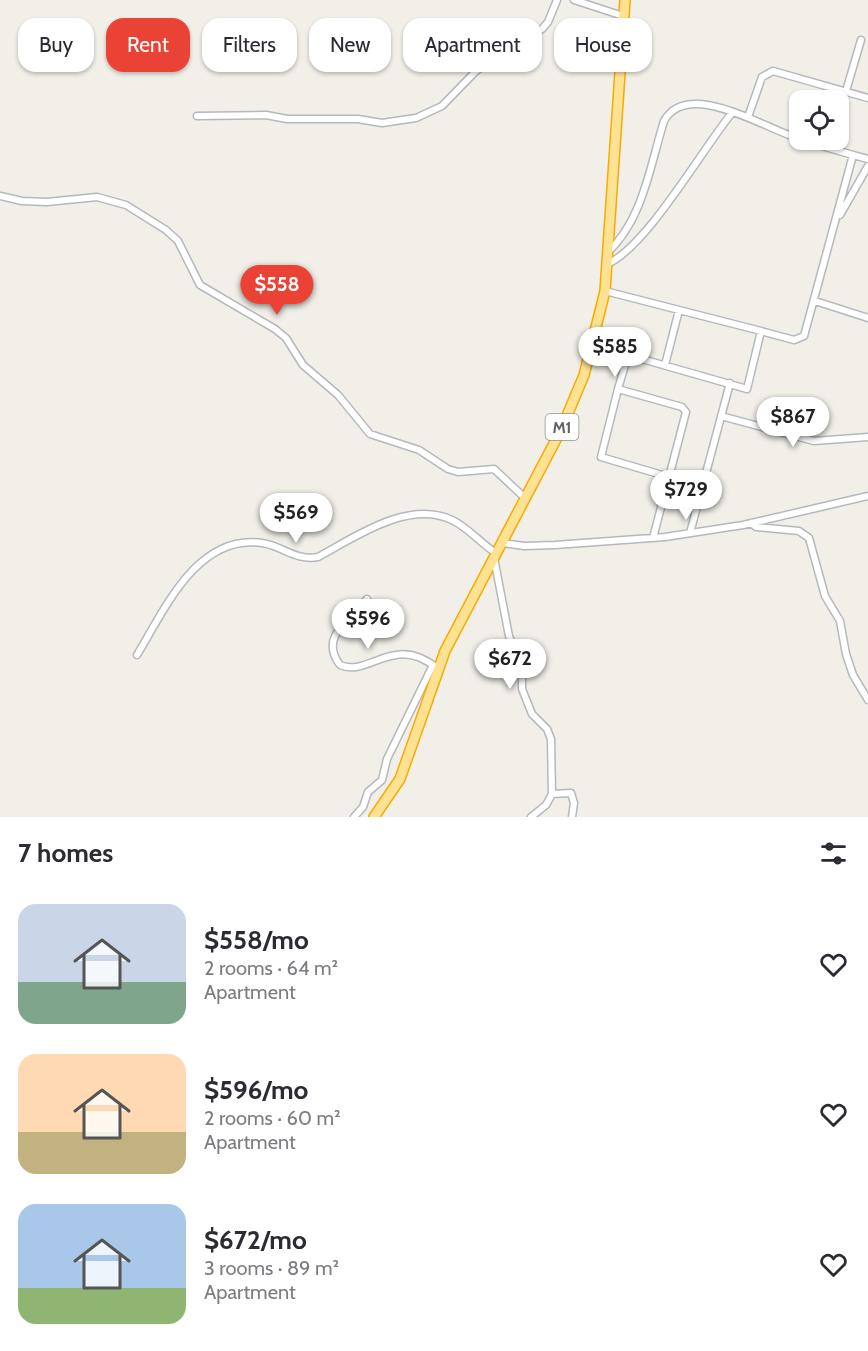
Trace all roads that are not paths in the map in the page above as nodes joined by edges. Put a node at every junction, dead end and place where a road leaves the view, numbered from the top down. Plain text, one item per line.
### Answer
1 (557, 0) edge
2 (574, 0) edge
3 (625, 0) edge
4 (623, 16) junction
5 (861, 40) dead end
6 (839, 90) edge
7 (847, 90) edge
8 (849, 93) edge
9 (868, 98) edge
10 (732, 113) junction
11 (197, 116) dead end
12 (748, 117) junction
13 (789, 134) edge
14 (839, 150) edge
15 (853, 154) junction
16 (868, 159) edge
17 (868, 166) edge
18 (0, 196) edge
19 (835, 224) junction
20 (607, 253) junction
21 (607, 264) junction
22 (605, 291) junction
23 (814, 302) junction
24 (679, 309) junction
25 (868, 318) edge
26 (761, 331) junction
27 (593, 345) junction
28 (628, 355) junction
29 (665, 365) junction
30 (730, 383) junction
31 (618, 389) junction
32 (721, 416) junction
33 (868, 437) edge
34 (669, 477) junction
35 (868, 496) edge
36 (525, 498) junction
37 (751, 523) junction
38 (690, 532) junction
39 (653, 538) junction
40 (502, 543) junction
41 (495, 555) junction
42 (367, 599) dead end
43 (137, 655) dead end
44 (436, 667) junction
45 (868, 700) edge
46 (552, 794) junction
47 (354, 817) edge
48 (374, 817) edge
49 (531, 817) edge
50 (572, 817) edge

1 - 11 street
2 - 4 street
3 - 4 highway, M1
4 - 20 highway, M1
5 - 7 street
6 - 12 street
8 - 9 street
10 - 12 street
10 - 20 street
10 - 21 street
12 - 13 street
14 - 15 street
15 - 16 street
15 - 19 street
17 - 19 street
18 - 36 street
19 - 23 street
20 - 21 highway, M1
21 - 22 highway, M1
22 - 24 street
22 - 27 highway, M1
23 - 25 street
23 - 26 street
24 - 26 street
24 - 29 street
26 - 30 street
27 - 28 street
27 - 36 highway, M1
28 - 29 street
28 - 31 street
29 - 30 street
30 - 32 street
31 - 34 street
31 - 34 street
32 - 33 street
32 - 38 street
34 - 39 street
35 - 37 street
36 - 40 highway, M1
37 - 38 street
37 - 45 street
38 - 39 street
39 - 40 street
40 - 41 highway, M1
41 - 43 street
41 - 44 highway, M1
41 - 46 street
42 - 44 street
44 - 47 street
44 - 48 highway, M1
46 - 49 street
46 - 50 street

